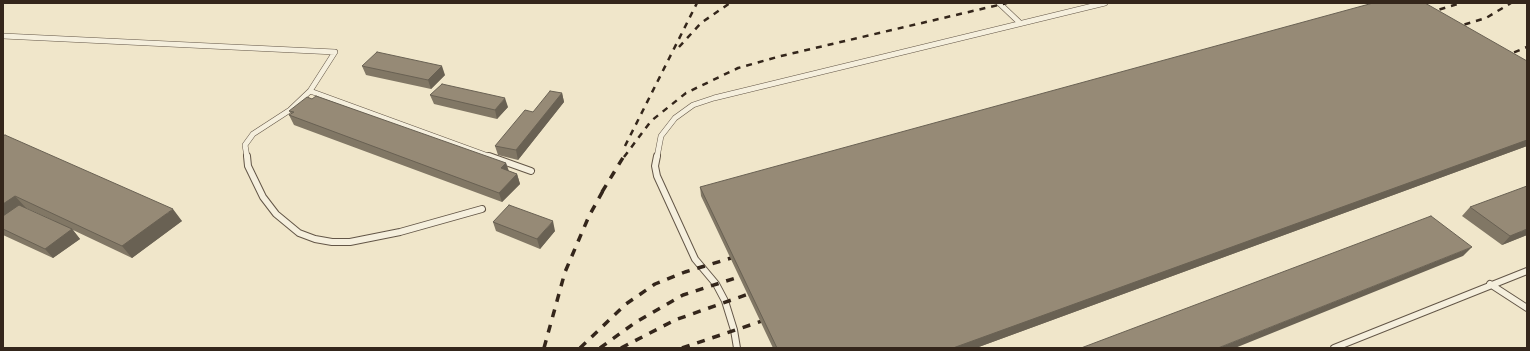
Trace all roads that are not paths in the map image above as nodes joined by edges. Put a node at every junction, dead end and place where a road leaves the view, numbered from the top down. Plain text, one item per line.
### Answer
1 (999, 3) edge
2 (1106, 3) edge
3 (1020, 24) junction
4 (3, 36) edge
5 (310, 91) junction
6 (532, 171) dead end
7 (482, 209) dead end
8 (1527, 270) edge
9 (1490, 284) junction
10 (1527, 308) edge
11 (737, 348) edge
12 (1334, 348) edge

1 - 3 lane
2 - 3 lane
3 - 11 lane
4 - 5 lane
5 - 6 lane
5 - 7 lane
8 - 9 lane
9 - 10 lane
9 - 12 lane

